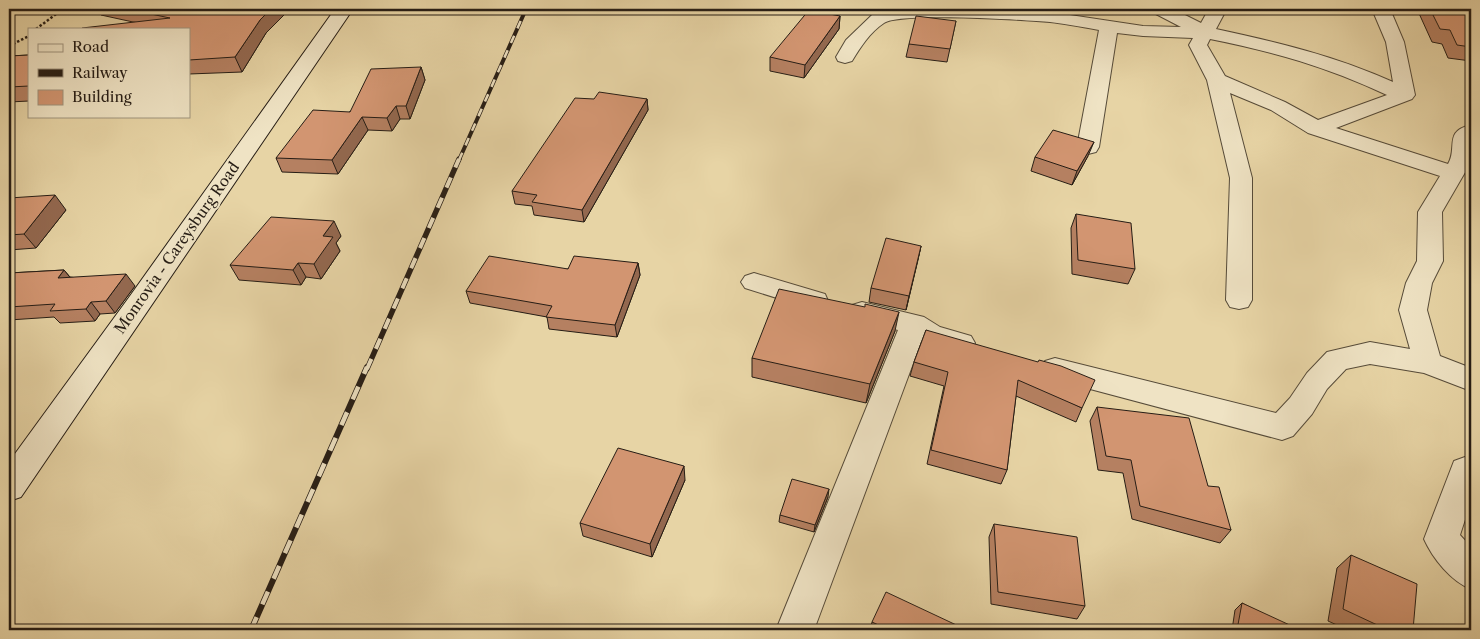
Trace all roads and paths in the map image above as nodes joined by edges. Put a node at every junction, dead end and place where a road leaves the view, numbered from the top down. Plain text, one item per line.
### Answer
1 (63, 9) edge
2 (344, 9) edge
3 (874, 9) edge
4 (1160, 9) edge
5 (1214, 9) edge
6 (1381, 9) edge
7 (900, 14) junction
8 (1110, 27) junction
9 (37, 28) edge
10 (1206, 33) junction
11 (28, 37) edge
12 (9, 46) edge
13 (845, 57) dead end
14 (1217, 80) junction
15 (1405, 95) junction
16 (1316, 128) junction
17 (1471, 131) edge
18 (1088, 147) edge
19 (1452, 173) junction
20 (754, 282) dead end
21 (1239, 300) dead end
22 (914, 324) junction
23 (984, 349) edge
24 (1027, 361) edge
25 (1428, 363) junction
26 (1471, 380) edge
27 (1471, 473) edge
28 (9, 486) edge
29 (1471, 572) edge
30 (795, 630) edge

1 - 9 path
2 - 28 street, Monrovia - Careysburg Road
3 - 7 street
4 - 10 street
5 - 10 street
6 - 15 street
7 - 8 street
7 - 13 street
8 - 10 street
8 - 18 street
10 - 14 street
10 - 15 street
11 - 12 path
14 - 16 street
14 - 21 street
15 - 16 street
16 - 19 street
17 - 19 street
19 - 25 street
20 - 22 street
22 - 23 street
22 - 30 street
24 - 25 street
25 - 26 street
27 - 29 street

